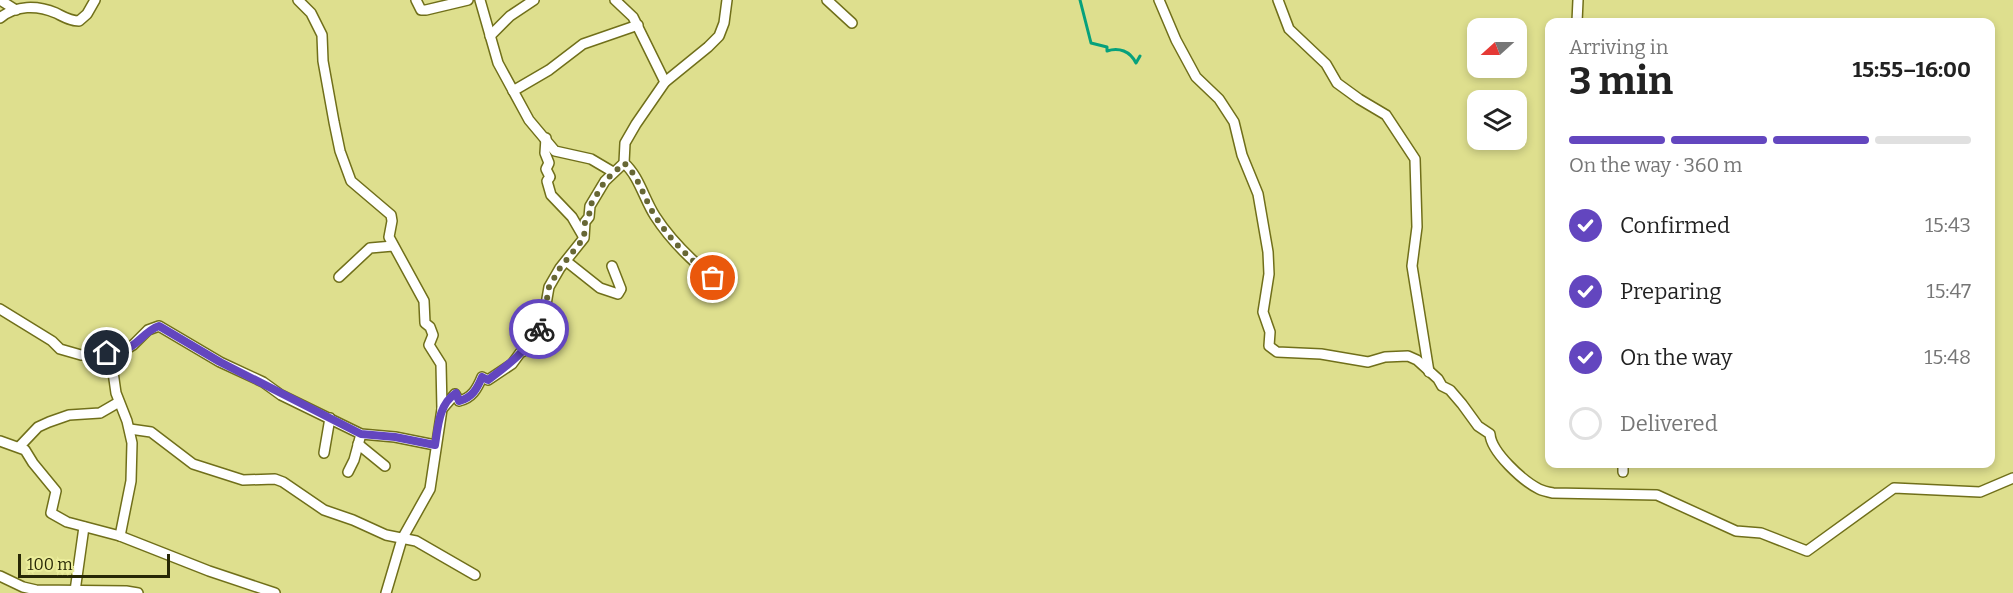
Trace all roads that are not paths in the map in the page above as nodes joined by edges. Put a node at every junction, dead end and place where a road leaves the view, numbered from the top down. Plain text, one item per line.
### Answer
1 (0, 0) edge
2 (94, 0) edge
3 (298, 0) edge
4 (416, 0) edge
5 (468, 0) edge
6 (480, 0) edge
7 (534, 0) edge
8 (615, 0) edge
9 (727, 0) edge
10 (827, 0) edge
11 (1159, 0) edge
12 (1278, 0) edge
13 (1578, 0) edge
14 (16, 10) junction
15 (0, 18) edge
16 (1577, 18) edge
17 (852, 23) dead end
18 (638, 25) junction
19 (490, 36) junction
20 (665, 81) junction
21 (513, 91) junction
22 (546, 138) junction
23 (624, 163) junction
24 (613, 172) junction
25 (584, 238) junction
26 (393, 246) junction
27 (566, 261) junction
28 (612, 266) dead end
29 (339, 277) dead end
30 (713, 278) dead end
31 (0, 309) edge
32 (111, 358) dead end
33 (1428, 372) junction
34 (119, 402) junction
35 (442, 409) junction
36 (330, 418) junction
37 (130, 429) junction
38 (360, 439) junction
39 (0, 441) edge
40 (435, 445) junction
41 (19, 447) junction
42 (324, 453) dead end
43 (385, 465) dead end
44 (348, 472) dead end
45 (2013, 478) edge
46 (84, 527) junction
47 (120, 536) junction
48 (402, 539) junction
49 (476, 575) dead end
50 (0, 576) edge
51 (79, 592) edge
52 (138, 593) edge
53 (275, 593) edge
54 (386, 593) edge

1 - 14 street
2 - 14 street
3 - 26 street
4 - 5 street
6 - 19 street
7 - 19 street
8 - 18 street
9 - 20 street
10 - 17 street
11 - 33 street
12 - 33 street
13 - 16 street
14 - 15 street
18 - 20 street
18 - 21 street
19 - 21 street
20 - 23 street
21 - 22 street
22 - 24 street
22 - 25 street
23 - 24 street
23 - 30 street
24 - 25 street
25 - 27 street
26 - 29 street
26 - 35 street
27 - 28 street
27 - 35 street
31 - 36 street
32 - 34 street
33 - 45 street
34 - 37 street
34 - 41 street
35 - 40 street
36 - 38 street
36 - 42 street
37 - 47 street
37 - 48 street
38 - 40 street
38 - 43 street
38 - 44 street
39 - 41 street
40 - 48 street
41 - 46 street
46 - 47 street
46 - 51 street
47 - 53 street
48 - 49 street
48 - 54 street
50 - 51 street
51 - 52 street

